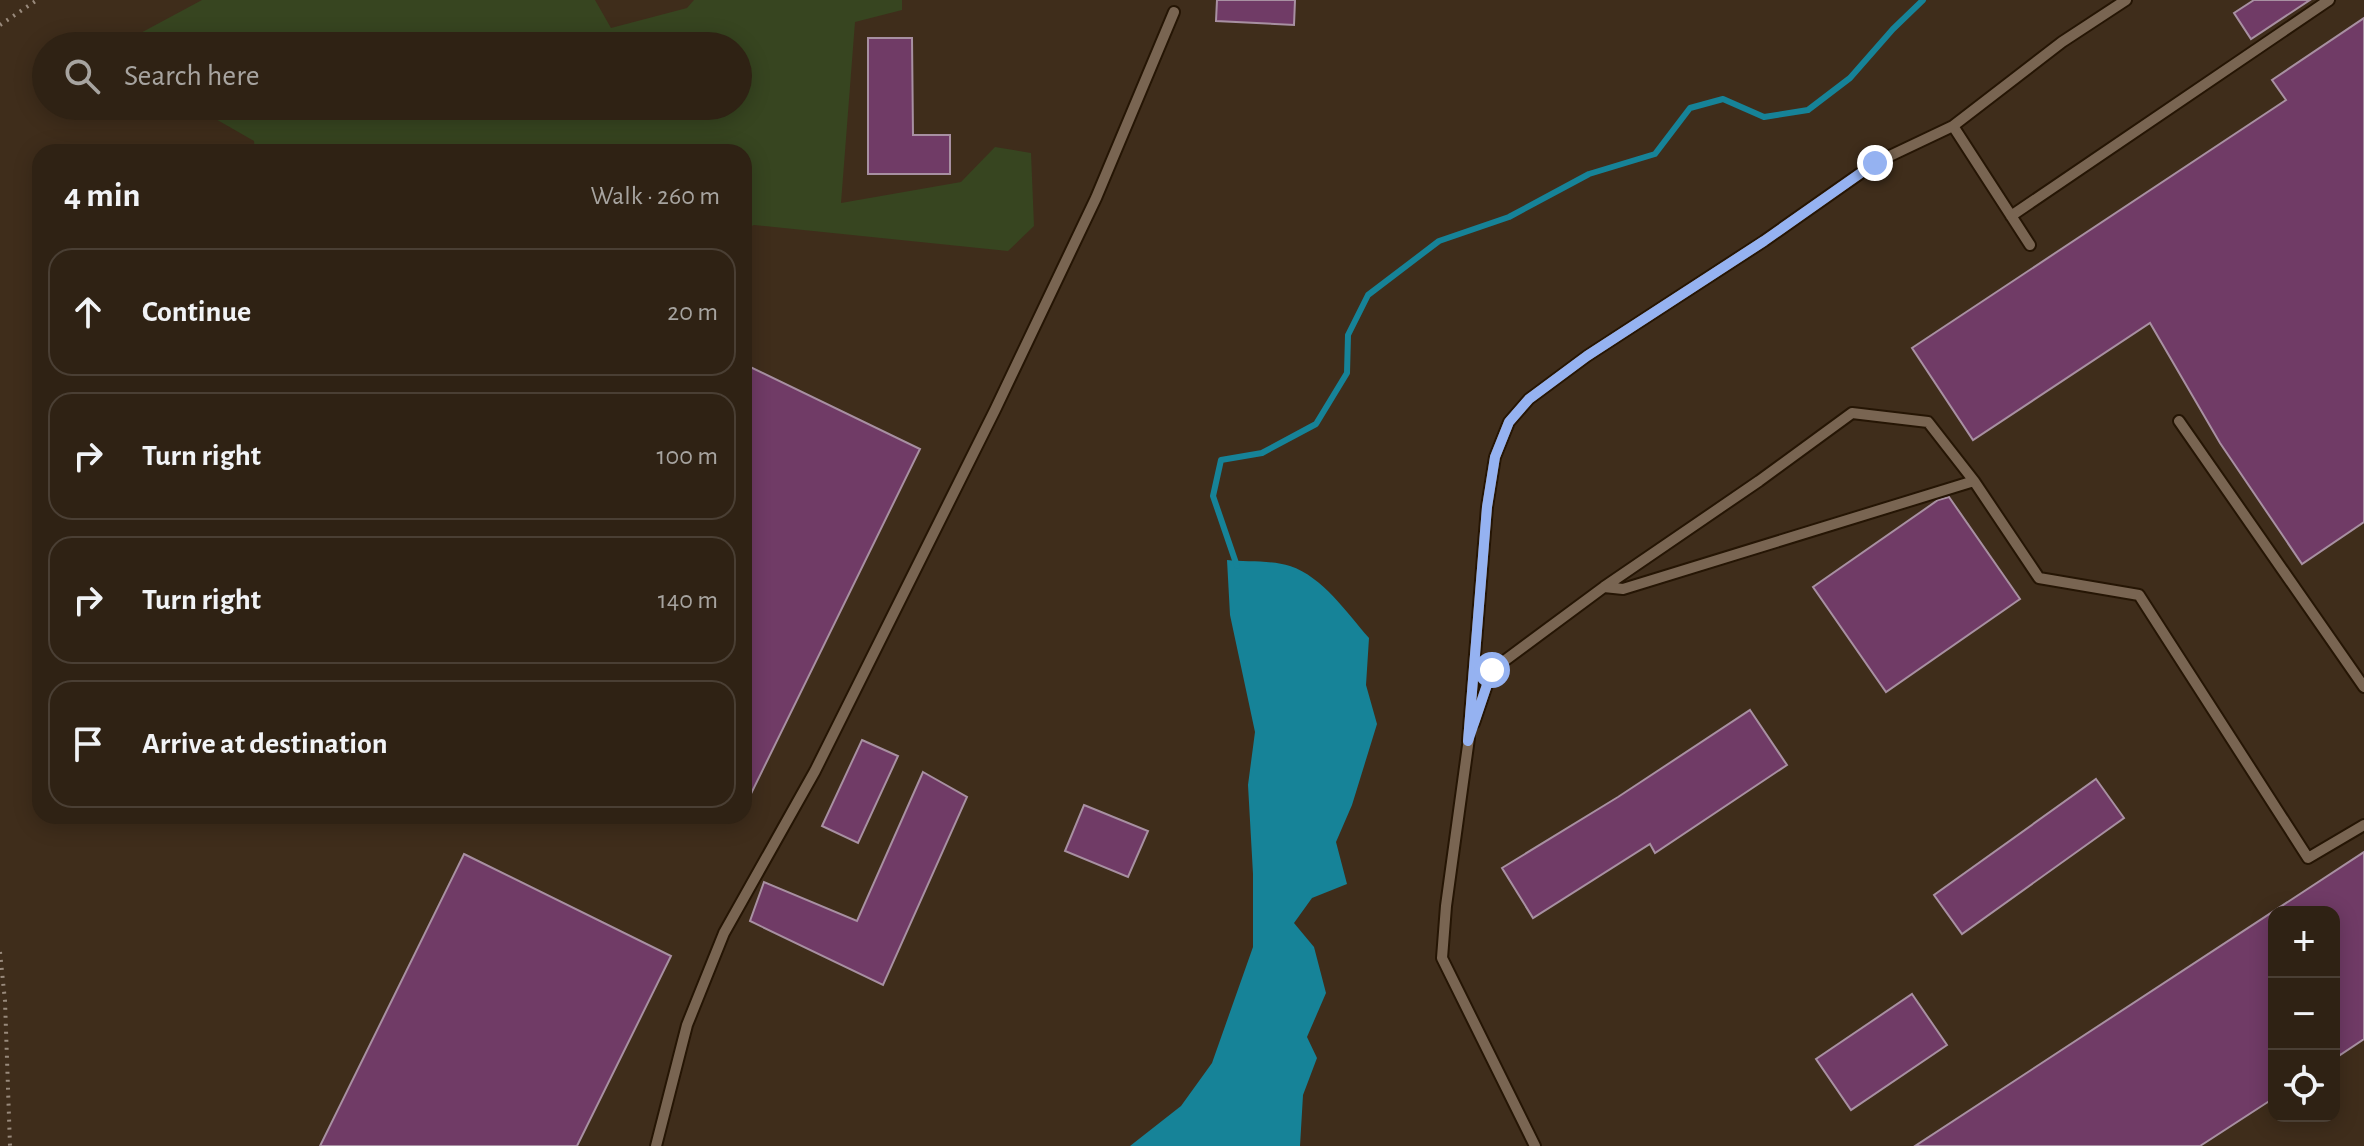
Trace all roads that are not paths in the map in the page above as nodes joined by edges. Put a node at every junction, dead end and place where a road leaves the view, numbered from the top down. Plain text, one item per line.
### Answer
1 (2126, 0) edge
2 (2329, 0) edge
3 (1174, 12) dead end
4 (1953, 126) junction
5 (2011, 216) junction
6 (2030, 245) dead end
7 (2179, 421) dead end
8 (1974, 481) junction
9 (1604, 587) junction
10 (2364, 687) edge
11 (1468, 741) junction
12 (2364, 825) edge
13 (656, 1146) edge
14 (1535, 1146) edge

1 - 4 lane
2 - 5 lane
3 - 13 lane
4 - 5 lane
4 - 11 lane
5 - 6 lane
7 - 10 lane
8 - 9 lane
8 - 9 lane
8 - 12 lane
9 - 11 lane
11 - 14 lane

